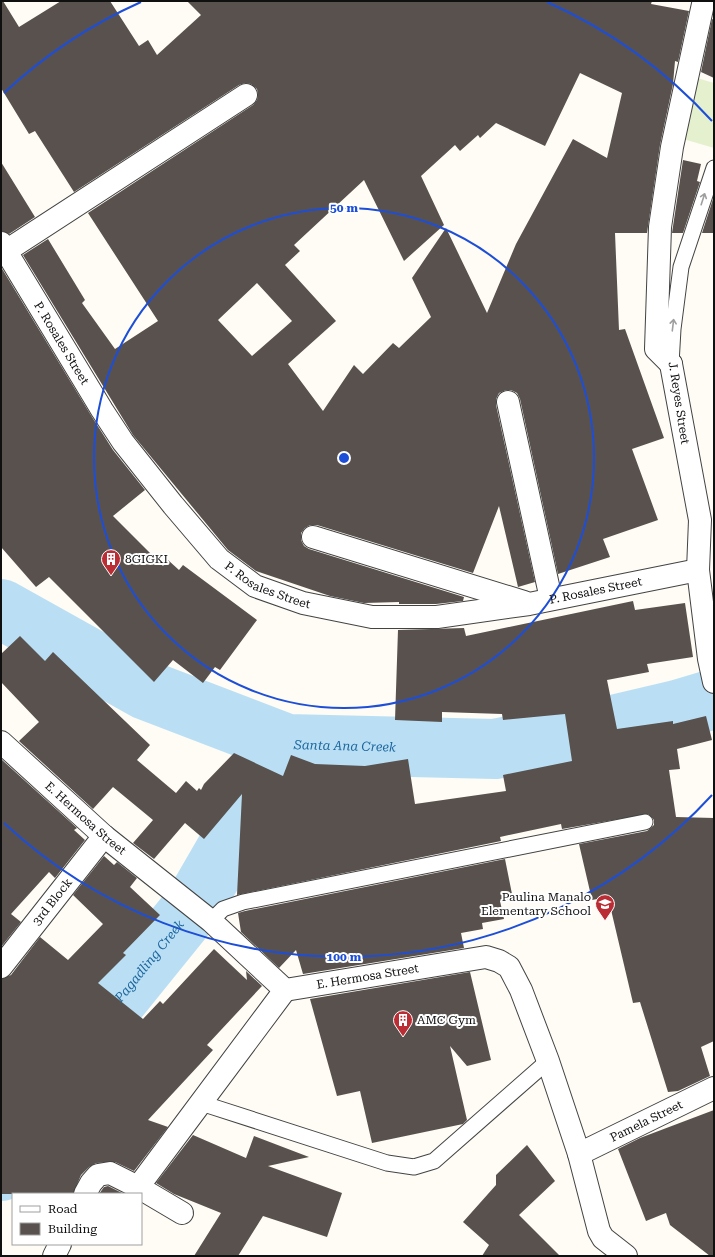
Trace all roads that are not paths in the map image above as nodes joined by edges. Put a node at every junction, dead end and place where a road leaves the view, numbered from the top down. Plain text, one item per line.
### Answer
1 (703, 4) dead end
2 (246, 96) dead end
3 (714, 168) edge
4 (3, 247) edge
5 (671, 364) junction
6 (508, 402) dead end
7 (314, 537) dead end
8 (698, 570) junction
9 (551, 599) junction
10 (529, 604) junction
11 (714, 682) edge
12 (1, 742) edge
13 (645, 822) dead end
14 (104, 836) junction
15 (207, 918) junction
16 (1, 967) edge
17 (285, 990) junction
18 (548, 1061) junction
19 (714, 1088) edge
20 (201, 1104) junction
21 (579, 1154) junction
22 (138, 1186) junction
23 (86, 1193) edge
24 (182, 1213) dead end
25 (60, 1245) edge
26 (54, 1256) edge
27 (626, 1256) edge

1 - 5 street
2 - 4 street
5 -> 3 lane, J. Reyes Street
4 - 10 street, P. Rosales Street
5 - 8 street, J. Reyes Street
6 - 9 street
7 - 10 street
8 - 9 street, P. Rosales Street
8 - 11 street
9 - 10 street, P. Rosales Street
12 - 14 street, E. Hermosa Street
13 - 15 lane
14 - 15 street, E. Hermosa Street
14 - 16 street, 3rd Block
15 - 17 street, E. Hermosa Street
17 - 18 street, E. Hermosa Street
17 - 20 street
18 - 20 lane
18 - 21 street, E. Hermosa Street
19 - 21 street, Pamela Street
20 - 22 street
21 - 27 street, E. Hermosa Street
22 - 23 street
22 - 24 street
25 - 26 street

